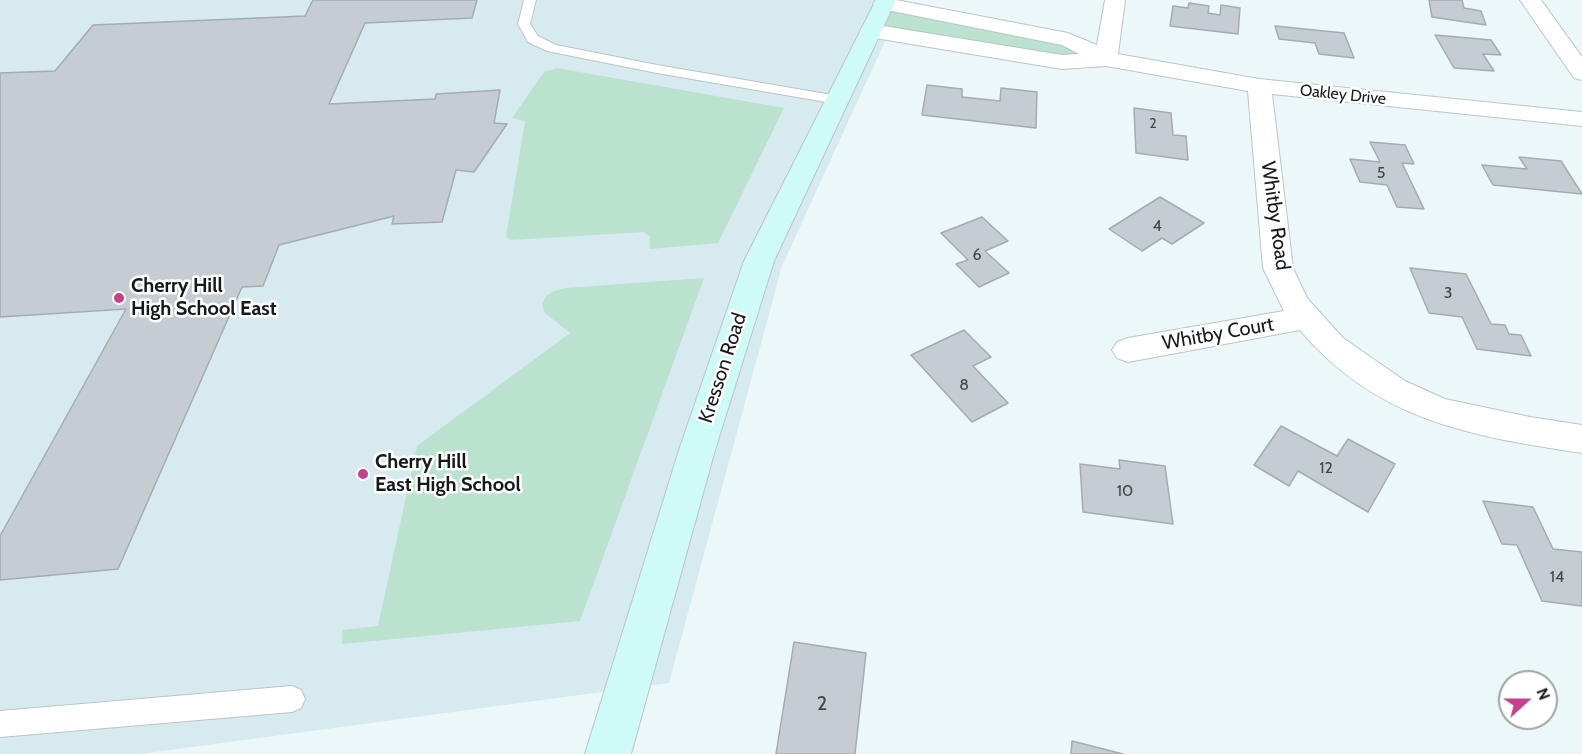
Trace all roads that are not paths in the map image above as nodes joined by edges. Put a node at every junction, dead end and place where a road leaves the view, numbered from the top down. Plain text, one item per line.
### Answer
1 (530, 0) edge
2 (1114, 0) edge
3 (1530, 0) edge
4 (880, 12) edge
5 (1106, 59) junction
6 (1582, 73) edge
7 (1259, 86) junction
8 (838, 100) junction
9 (1582, 119) edge
10 (1307, 318) junction
11 (1128, 350) dead end
12 (1582, 439) edge
13 (292, 699) dead end
14 (0, 724) edge
15 (608, 754) edge

1 - 8 lane
2 - 5 street
3 - 6 street
4 - 5 street
4 - 5 street
4 - 8 street, Kresson Road
5 - 7 street, Oakley Drive
7 - 9 street, Oakley Drive
7 - 10 street, Whitby Road
8 - 15 street, Kresson Road
10 - 11 street, Whitby Court
10 - 12 street, Whitby Road
13 - 14 lane

